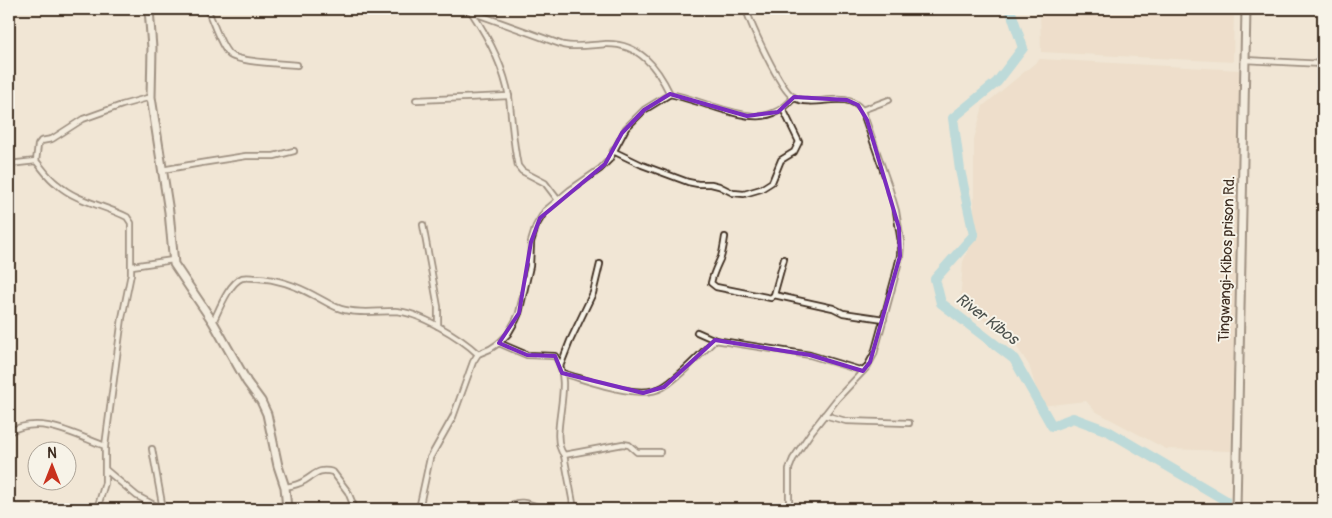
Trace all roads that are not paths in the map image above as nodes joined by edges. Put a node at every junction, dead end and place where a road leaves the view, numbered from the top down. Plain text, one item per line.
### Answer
1 (149, 9) edge
2 (207, 9) edge
3 (464, 9) edge
4 (746, 9) edge
5 (1246, 9) edge
6 (472, 13) junction
7 (1245, 60) junction
8 (1323, 64) edge
9 (297, 65) dead end
10 (670, 94) junction
11 (508, 96) junction
12 (152, 97) junction
13 (794, 97) junction
14 (416, 100) dead end
15 (889, 100) dead end
16 (782, 109) junction
17 (862, 110) junction
18 (294, 151) dead end
19 (613, 151) junction
20 (36, 161) junction
21 (9, 164) edge
22 (162, 170) junction
23 (558, 200) junction
24 (423, 225) dead end
25 (725, 237) dead end
26 (784, 259) dead end
27 (173, 260) junction
28 (600, 264) dead end
29 (132, 266) junction
30 (774, 294) junction
31 (884, 319) junction
32 (213, 322) junction
33 (438, 326) junction
34 (697, 332) dead end
35 (716, 340) junction
36 (499, 343) junction
37 (478, 354) junction
38 (561, 364) junction
39 (863, 371) junction
40 (562, 373) junction
41 (824, 415) junction
42 (909, 423) dead end
43 (9, 432) edge
44 (105, 446) junction
45 (152, 449) dead end
46 (660, 452) dead end
47 (564, 455) junction
48 (106, 470) junction
49 (285, 487) junction
50 (97, 509) edge
51 (163, 509) edge
52 (287, 509) edge
53 (355, 509) edge
54 (419, 509) edge
55 (508, 509) edge
56 (543, 509) edge
57 (574, 509) edge
58 (789, 509) edge
59 (1236, 509) edge

1 - 12 street
2 - 9 street
3 - 6 street
4 - 13 street
5 - 7 street, Tingwangi-Kibos prison Rd.
6 - 10 street
6 - 11 street
7 - 8 street
7 - 59 street, Tingwangi-Kibos prison Rd.
10 - 16 street
10 - 19 street
11 - 14 street
11 - 23 street
12 - 20 street
12 - 22 street
13 - 16 street
13 - 17 street
15 - 17 street
16 - 19 street
17 - 31 street
18 - 22 street
19 - 23 street
20 - 21 street
20 - 29 street
22 - 27 street
23 - 36 street
24 - 33 street
25 - 30 street
26 - 30 street
27 - 29 street
27 - 32 street
28 - 38 street
29 - 44 street
30 - 31 street
31 - 39 street
32 - 33 street
32 - 49 street
33 - 37 street
34 - 35 street
35 - 39 street
35 - 40 street
36 - 37 street
36 - 38 street
37 - 54 street
38 - 40 street
39 - 41 street
40 - 47 street
41 - 42 street
41 - 58 street
43 - 44 street
44 - 48 street
45 - 51 street
46 - 47 street
47 - 57 street
48 - 50 street
48 - 51 street
49 - 52 street
49 - 53 street
55 - 56 street

